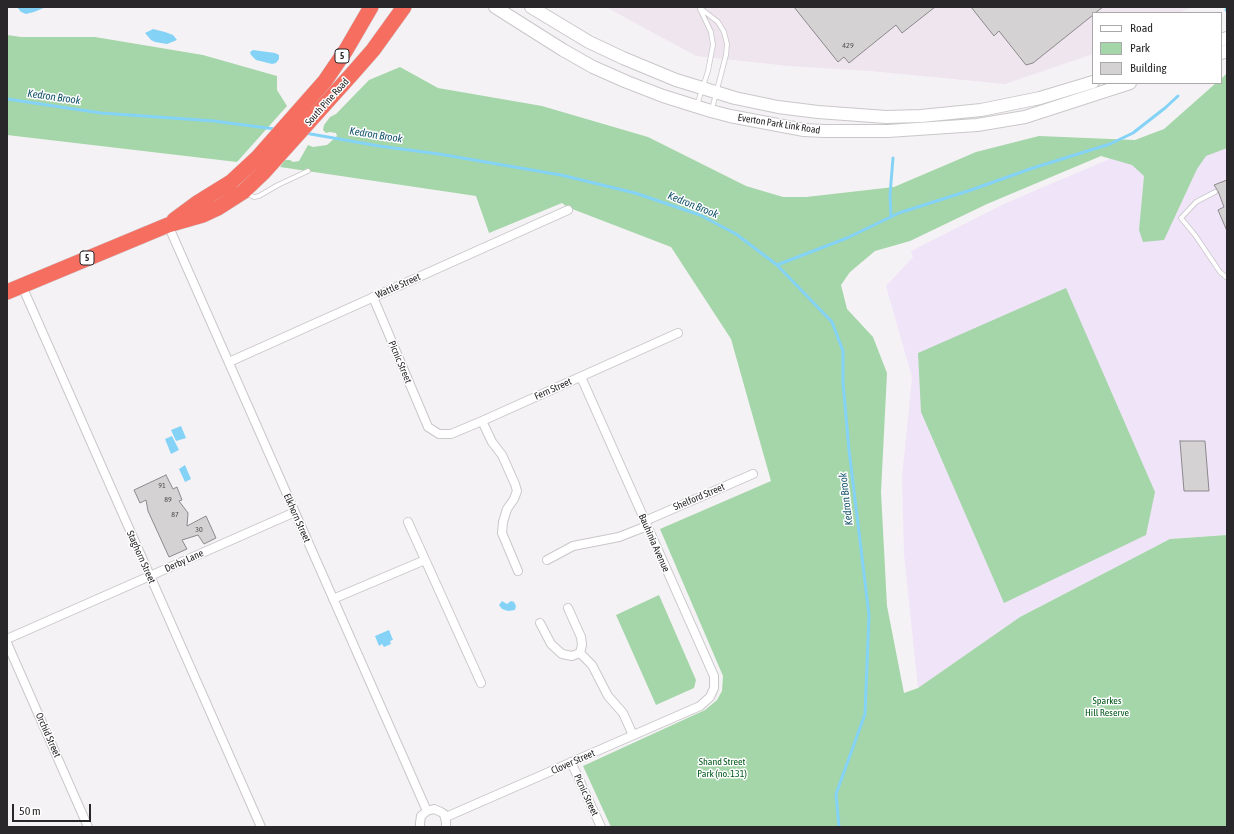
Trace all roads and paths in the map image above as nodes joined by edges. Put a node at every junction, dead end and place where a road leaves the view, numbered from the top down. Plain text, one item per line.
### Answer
1 (371, 7) edge
2 (404, 7) edge
3 (495, 7) edge
4 (531, 7) edge
5 (699, 8) edge
6 (1092, 82) edge
7 (1127, 84) edge
8 (702, 88) junction
9 (716, 92) junction
10 (697, 107) junction
11 (711, 111) junction
12 (308, 171) dead end
13 (237, 187) junction
14 (1215, 192) dead end
15 (568, 210) dead end
16 (168, 225) junction
17 (1227, 278) edge
18 (22, 286) junction
19 (7, 292) edge
20 (373, 297) junction
21 (678, 333) dead end
22 (229, 362) junction
23 (581, 377) junction
24 (482, 421) junction
25 (428, 427) joint
26 (753, 474) dead end
27 (295, 512) junction
28 (408, 522) dead end
29 (646, 523) junction
30 (425, 560) junction
31 (547, 560) dead end
32 (518, 571) dead end
33 (150, 576) junction
34 (333, 599) junction
35 (568, 608) dead end
36 (540, 623) dead end
37 (7, 639) edge
38 (7, 643) edge
39 (580, 653) junction
40 (481, 683) dead end
41 (700, 706) joint
42 (633, 735) junction
43 (571, 762) junction
44 (427, 810) junction
45 (446, 818) junction
46 (88, 827) edge
47 (261, 827) edge
48 (420, 827) edge
49 (446, 827) edge
50 (601, 827) edge

1 - 13 highway, South Pine Road / 5
2 - 13 highway, South Pine Road / 5
3 - 10 main road, Everton Park Link Road
4 - 8 main road, Everton Park Link Road
5 - 8 lane
5 - 9 lane
6 - 9 main road, Everton Park Link Road
7 - 11 main road, Everton Park Link Road
8 - 9 main road, Everton Park Link Road
8 - 10 lane
9 - 11 lane
10 - 11 main road, Everton Park Link Road
12 - 13 lane
13 - 16 highway, South Pine Road / 5
14 - 17 lane
15 - 20 street, Wattle Street
16 - 18 highway, South Pine Road / 5
16 - 22 street, Elkhorn Street
18 - 19 highway, South Pine Road / 5
18 - 33 street, Staghorn Street
20 - 22 street, Wattle Street
20 - 25 street, Picnic Street
21 - 23 street, Fern Street
22 - 27 street, Elkhorn Street
23 - 24 street, Fern Street
23 - 29 street, Bauhinia Avenue
24 - 25 street, Fern Street
24 - 32 street
26 - 29 street, Shelford Street
27 - 33 street, Derby Lane
27 - 34 street, Elkhorn Street
28 - 30 street
29 - 31 street, Shelford Street
29 - 41 street, Bauhinia Avenue
30 - 34 street
30 - 40 street
33 - 37 street, Derby Lane
33 - 47 street, Staghorn Street
34 - 44 street, Elkhorn Street
35 - 39 street
36 - 39 street
38 - 46 street, Orchid Street
39 - 42 street
41 - 42 street, Clover Street
42 - 43 street, Clover Street
43 - 45 street, Clover Street
43 - 50 street, Picnic Street
44 - 45 street
44 - 48 street
45 - 49 street

